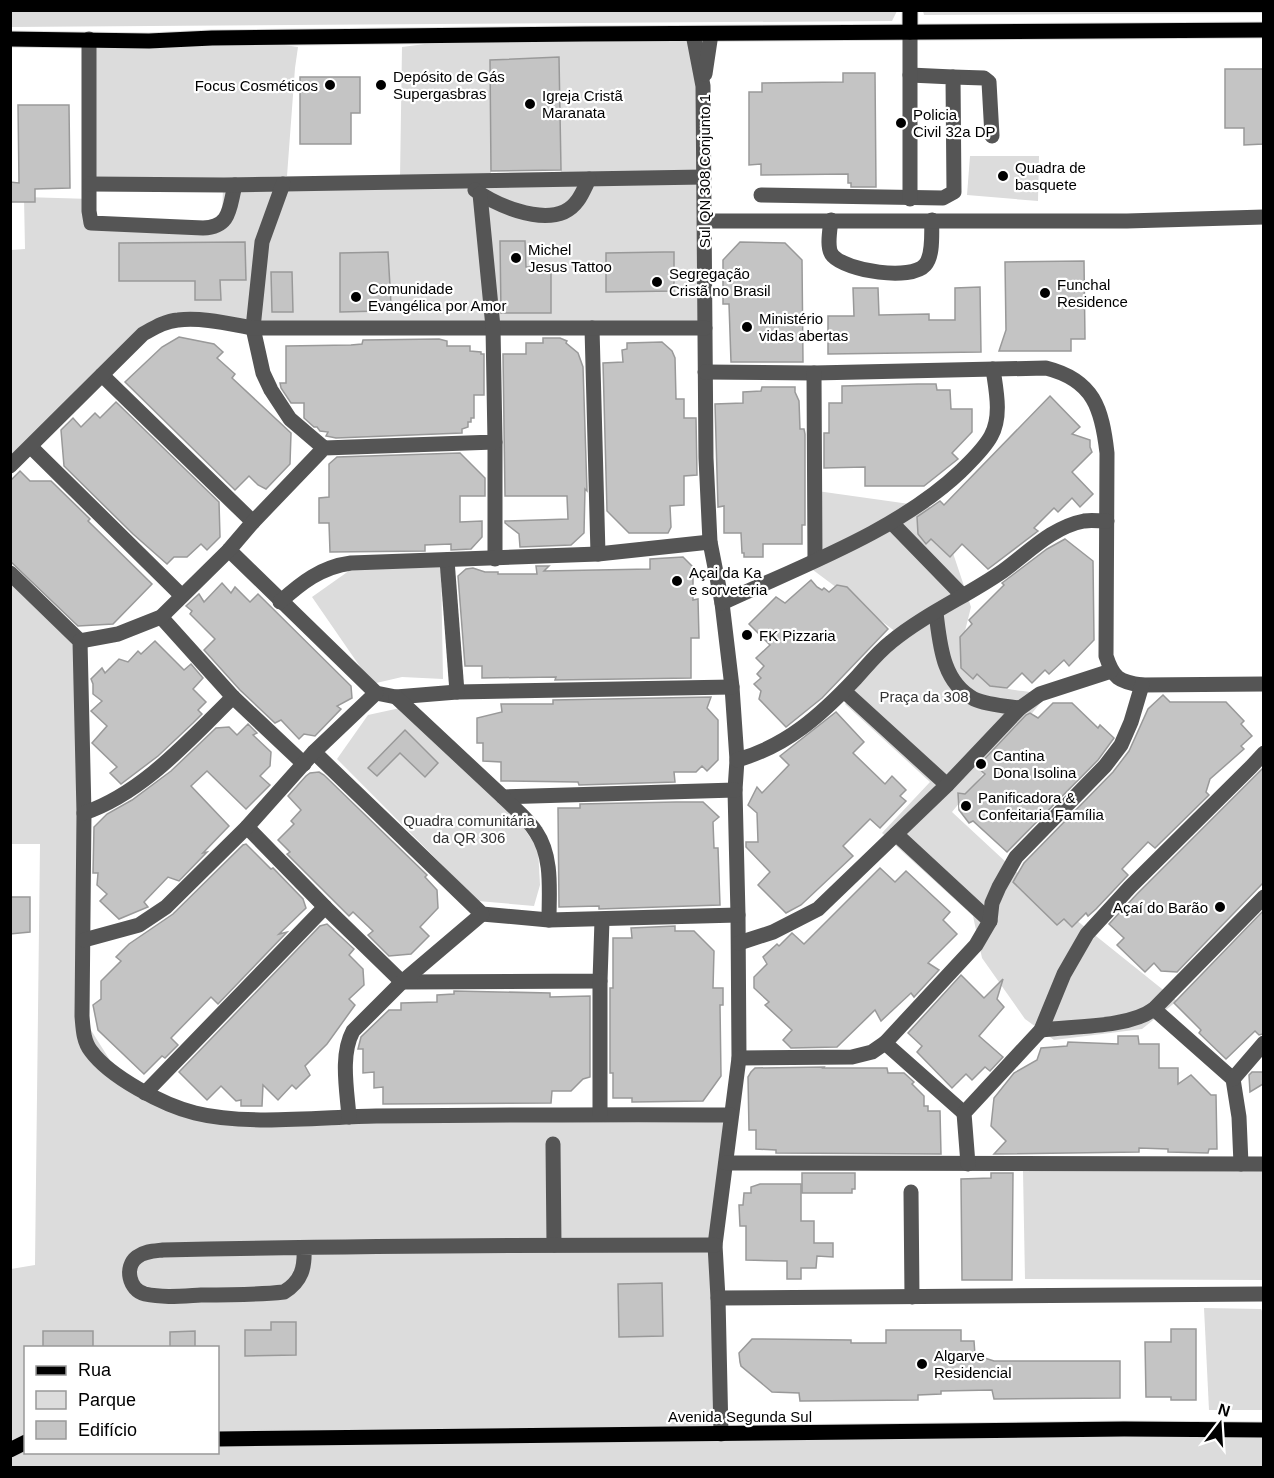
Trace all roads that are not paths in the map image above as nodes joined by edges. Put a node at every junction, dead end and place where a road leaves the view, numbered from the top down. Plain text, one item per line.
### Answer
1 (910, 10) edge
2 (1263, 30) edge
3 (910, 32) junction
4 (693, 34) junction
5 (711, 34) junction
6 (10, 39) edge
7 (89, 39) junction
8 (910, 75) junction
9 (953, 77) junction
10 (703, 86) junction
11 (992, 136) dead end
12 (704, 177) junction
13 (589, 179) junction
14 (463, 181) junction
15 (90, 184) junction
16 (284, 184) junction
17 (235, 185) junction
18 (480, 194) junction
19 (761, 195) dead end
20 (910, 199) junction
21 (1263, 217) edge
22 (831, 220) junction
23 (933, 220) junction
24 (705, 221) junction
25 (493, 327) junction
26 (254, 328) junction
27 (592, 328) junction
28 (705, 328) junction
29 (993, 369) junction
30 (705, 372) junction
31 (814, 373) junction
32 (102, 375) junction
33 (495, 442) junction
34 (32, 447) junction
35 (324, 448) junction
36 (10, 466) edge
37 (1107, 521) junction
38 (253, 522) junction
39 (892, 523) junction
40 (710, 542) junction
41 (229, 550) junction
42 (598, 554) junction
43 (495, 559) junction
44 (447, 560) junction
45 (815, 560) junction
46 (10, 573) edge
47 (181, 595) junction
48 (962, 596) junction
49 (280, 602) junction
50 (723, 603) junction
51 (936, 613) junction
52 (161, 617) junction
53 (80, 641) junction
54 (1111, 671) junction
55 (1263, 684) edge
56 (1142, 685) junction
57 (732, 687) junction
58 (843, 691) junction
59 (457, 692) junction
60 (376, 693) junction
61 (233, 697) junction
62 (396, 697) junction
63 (1020, 708) junction
64 (1263, 753) edge
65 (309, 758) junction
66 (737, 760) junction
67 (947, 785) junction
68 (735, 790) junction
69 (503, 797) junction
70 (84, 813) junction
71 (247, 827) junction
72 (896, 834) junction
73 (1263, 897) edge
74 (325, 907) junction
75 (482, 914) junction
76 (738, 915) junction
77 (549, 920) junction
78 (602, 920) junction
79 (990, 921) junction
80 (84, 940) junction
81 (739, 944) junction
82 (600, 981) junction
83 (402, 982) junction
84 (1154, 1010) junction
85 (1041, 1030) junction
86 (885, 1043) junction
87 (1263, 1043) edge
88 (738, 1058) junction
89 (1233, 1079) junction
90 (145, 1093) junction
91 (964, 1113) junction
92 (600, 1114) junction
93 (730, 1115) junction
94 (349, 1116) junction
95 (554, 1144) dead end
96 (726, 1163) junction
97 (968, 1164) junction
98 (1240, 1164) junction
99 (1263, 1164) edge
100 (911, 1192) dead end
101 (554, 1245) junction
102 (715, 1245) junction
103 (304, 1248) junction
104 (1263, 1294) edge
105 (912, 1297) junction
106 (718, 1298) junction
107 (1263, 1430) edge
108 (720, 1434) junction
109 (219, 1439) edge
110 (24, 1441) edge
111 (10, 1450) edge

1 - 3 main road
2 - 3 main road
3 - 5 main road
3 - 8 street
4 - 5 main road
4 - 7 main road
4 - 10 street, Sul QN 308 Conjunto 1
5 - 10 street, Sul QN 308 Conjunto 1
6 - 7 main road
7 - 15 street
8 - 9 street
8 - 20 street
9 - 11 street
9 - 20 street
10 - 12 street, Sul QN 308 Conjunto 1
12 - 13 street
12 - 24 street, Sul QN 308 Conjunto 1
13 - 14 street
13 - 18 street
14 - 16 street
14 - 18 street
15 - 17 street
15 - 17 street
16 - 17 street
16 - 26 street
18 - 25 street
19 - 20 street
21 - 23 street
22 - 23 street
22 - 23 street
22 - 24 street
24 - 28 street, Sul QN 308 Conjunto 1
25 - 26 street
25 - 27 street
25 - 33 street
26 - 32 street
26 - 35 street
27 - 28 street
27 - 42 street
28 - 30 street, Sul QN 308 Conjunto 1
29 - 31 street
29 - 37 street
29 - 39 street
30 - 31 street
30 - 40 street, Sul QN 308 Conjunto 1
31 - 45 street
32 - 34 street
32 - 38 street
33 - 35 street
33 - 43 street
34 - 36 street
34 - 47 street
35 - 38 street
37 - 48 street
37 - 54 street
38 - 41 street
39 - 45 street
39 - 48 street
40 - 42 street
40 - 50 street, Sul QN 308 Conjunto 1
41 - 47 street
41 - 49 street
42 - 43 street
43 - 44 street
44 - 49 street
44 - 59 street
45 - 50 street
46 - 53 street
47 - 52 street
48 - 51 street
49 - 60 street
50 - 57 street, Sul QN 308 Conjunto 1
51 - 58 street
51 - 63 street
52 - 53 street
52 - 61 street
53 - 70 street
54 - 56 street
54 - 63 street
55 - 56 street
56 - 79 street
57 - 59 street
57 - 66 street, Sul QN 308 Conjunto 1
58 - 66 street
58 - 67 street
59 - 62 street
60 - 62 street
60 - 65 street
61 - 65 street
61 - 70 street
62 - 69 street
63 - 67 street
64 - 85 street
65 - 71 street
65 - 75 street
66 - 68 street, Sul QN 308 Conjunto 1
67 - 72 street
68 - 69 street
68 - 76 street, Sul QN 308 Conjunto 1
69 - 77 street
70 - 80 street
71 - 74 street
71 - 80 street
72 - 79 street
72 - 81 street
73 - 84 street
74 - 83 street
74 - 90 street
75 - 77 street
75 - 83 street
76 - 78 street
76 - 81 street, Sul QN 308 Conjunto 1
77 - 78 street
78 - 82 street
79 - 86 street
80 - 90 street
81 - 88 street, Sul QN 308 Conjunto 1
82 - 83 street
82 - 92 street
83 - 94 street
84 - 85 street
84 - 89 street
85 - 91 street
86 - 88 street
86 - 91 street
87 - 89 street
88 - 93 street, Sul QN 308 Conjunto 1
89 - 98 street
90 - 94 street
91 - 97 street
92 - 93 street
92 - 94 street
93 - 96 street, Sul QN 308 Conjunto 1
95 - 101 street
96 - 97 street
96 - 102 street, Sul QN 308 Conjunto 1
97 - 98 street
98 - 99 street
100 - 105 street
101 - 102 street
101 - 103 street
102 - 106 street, Sul QN 308 Conjunto 1
103 - 103 street
104 - 105 street
105 - 106 street
106 - 108 street, Sul QN 308 Conjunto 1
107 - 108 main road, Avenida Segunda Sul
108 - 109 main road, Avenida Segunda Sul
110 - 111 main road

